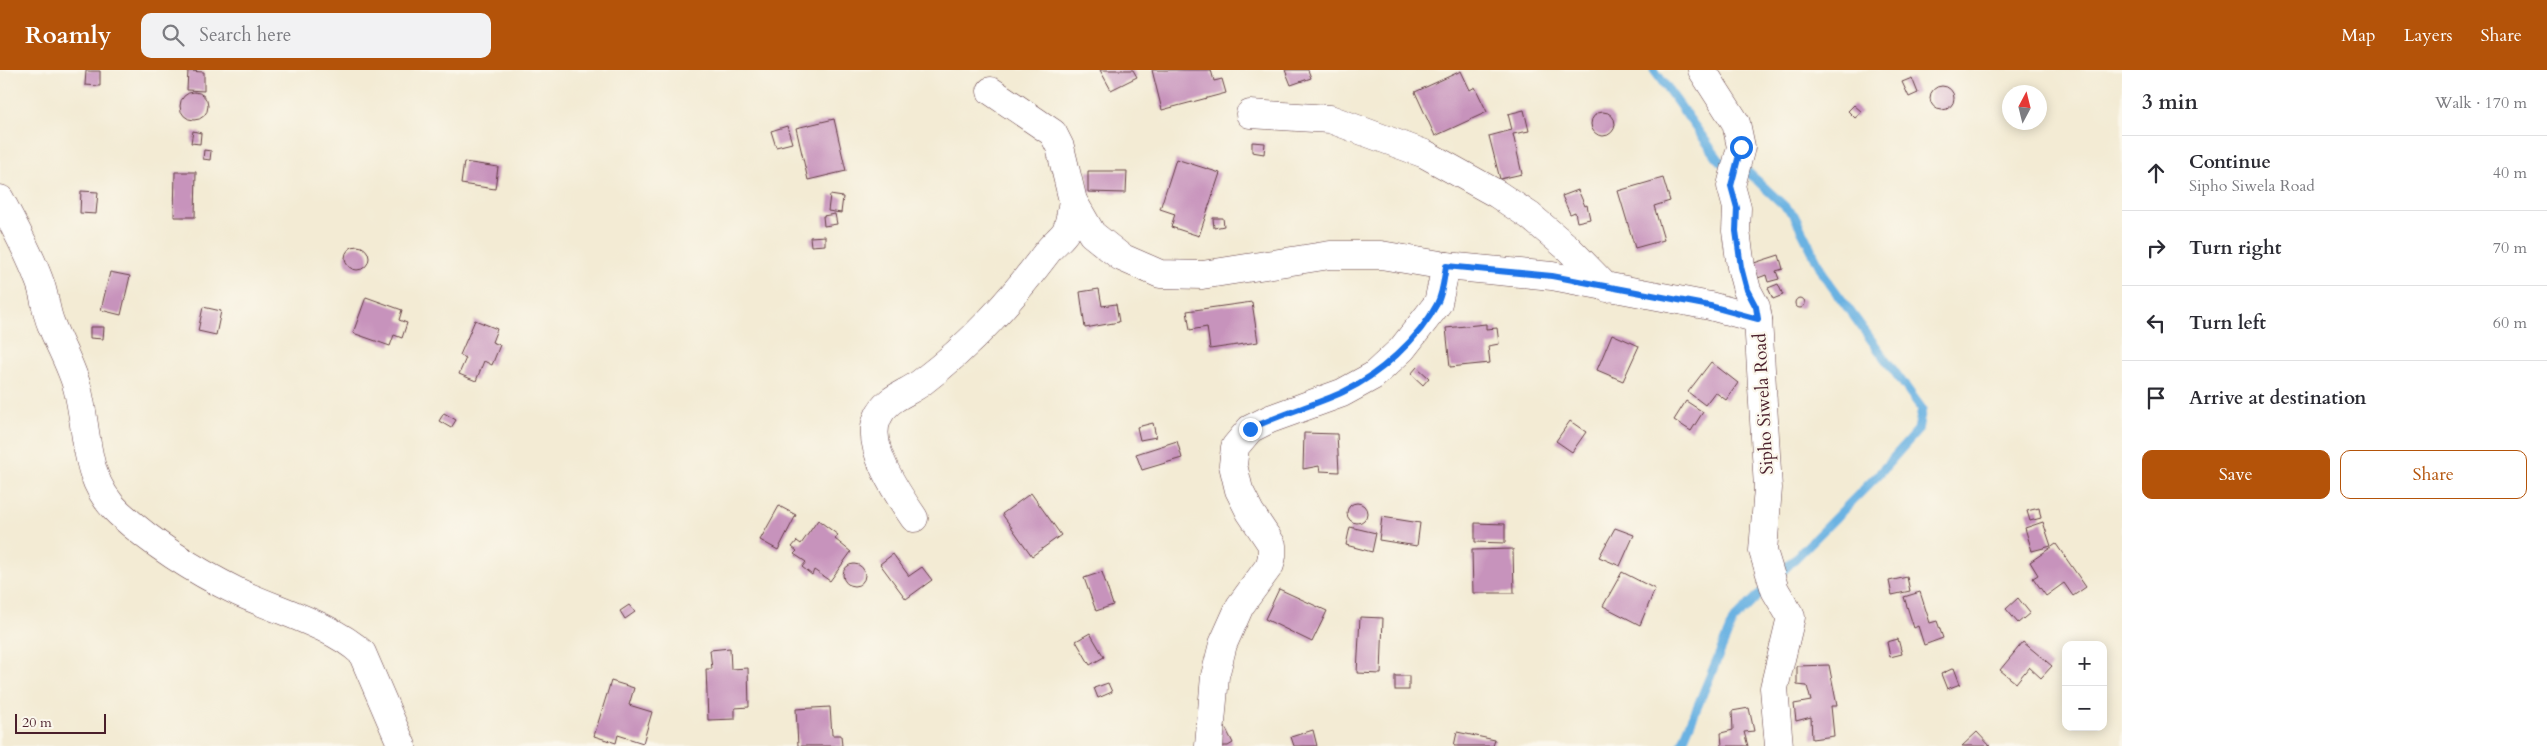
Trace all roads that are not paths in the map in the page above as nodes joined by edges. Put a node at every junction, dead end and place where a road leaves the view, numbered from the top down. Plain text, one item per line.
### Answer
1 (1702, 70) edge
2 (991, 91) dead end
3 (1250, 114) dead end
4 (0, 199) edge
5 (1074, 201) junction
6 (1446, 266) junction
7 (1607, 288) junction
8 (1758, 319) junction
9 (914, 518) dead end
10 (402, 746) edge
11 (1209, 746) edge
12 (1779, 746) edge

1 - 8 street, Sipho Siwela Road
2 - 5 street
3 - 7 street
4 - 10 street
5 - 6 street
5 - 9 street
6 - 7 street
6 - 11 street
7 - 8 street
8 - 12 street, Sipho Siwela Road

